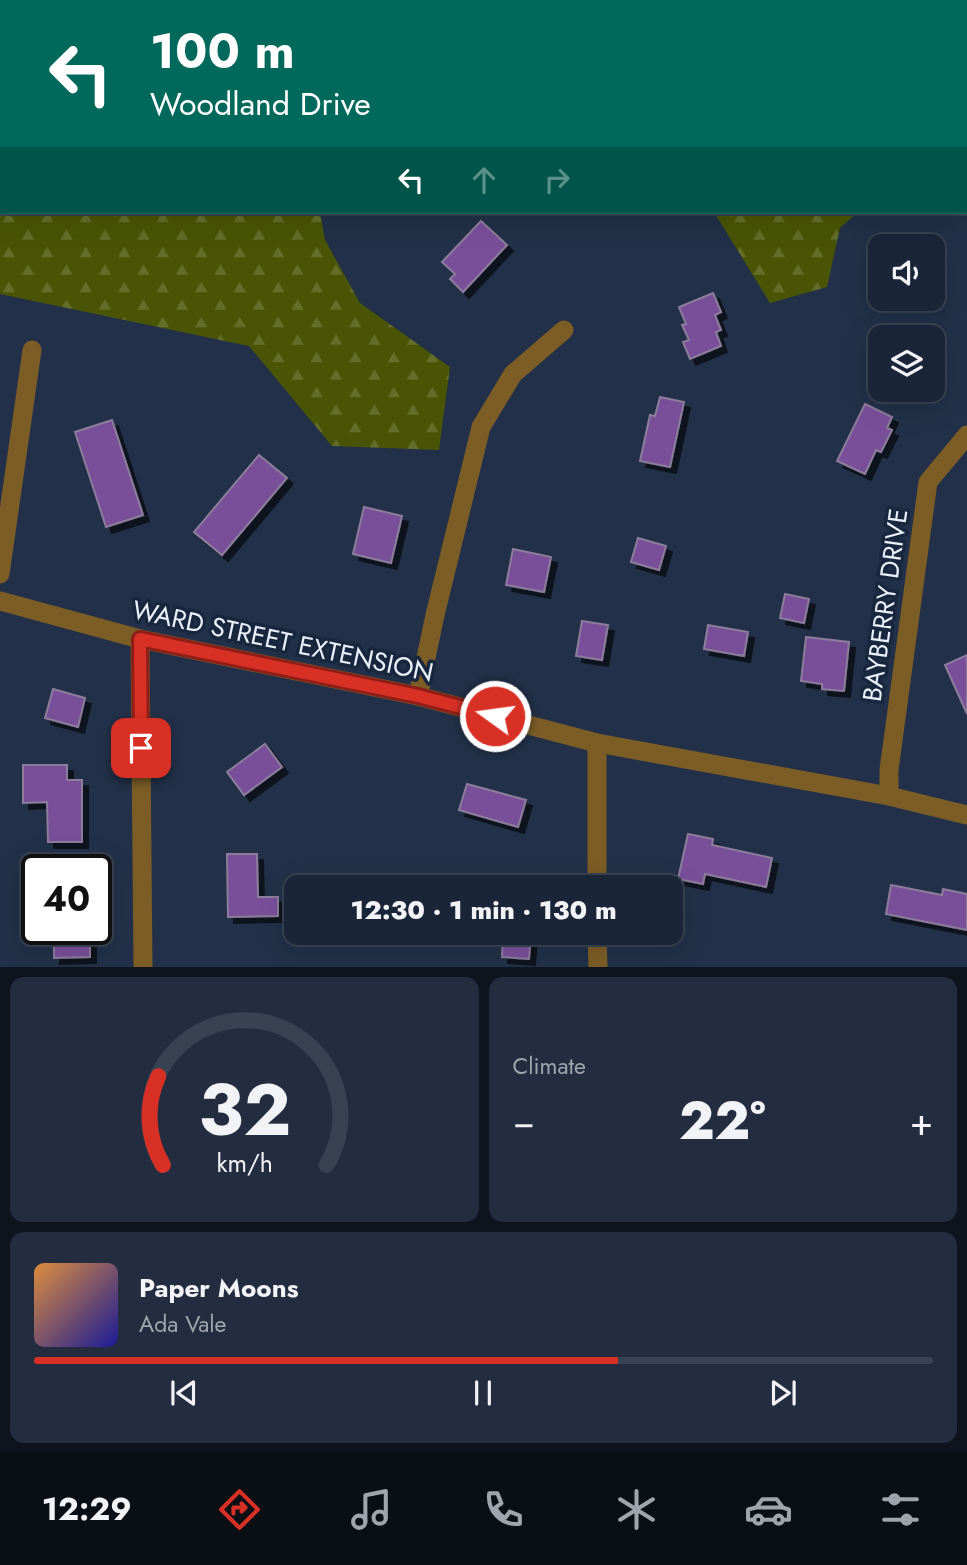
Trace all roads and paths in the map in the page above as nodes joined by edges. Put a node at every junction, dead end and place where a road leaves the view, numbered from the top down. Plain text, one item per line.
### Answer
1 (565, 330) dead end
2 (32, 350) dead end
3 (967, 435) edge
4 (0, 574) edge
5 (0, 601) edge
6 (140, 639) junction
7 (418, 696) junction
8 (597, 743) junction
9 (889, 796) junction
10 (967, 815) edge
11 (597, 875) edge
12 (597, 945) edge
13 (144, 967) edge
14 (598, 967) edge

1 - 7 street
2 - 4 street
3 - 9 street, BAYBERRY DRIVE
5 - 6 street, WARD STREET EXTENSION
6 - 7 street, WARD STREET EXTENSION
6 - 13 street
7 - 8 street, WARD STREET EXTENSION
8 - 9 street, WARD STREET EXTENSION
8 - 11 street
9 - 10 street, WARD STREET EXTENSION
12 - 14 street

